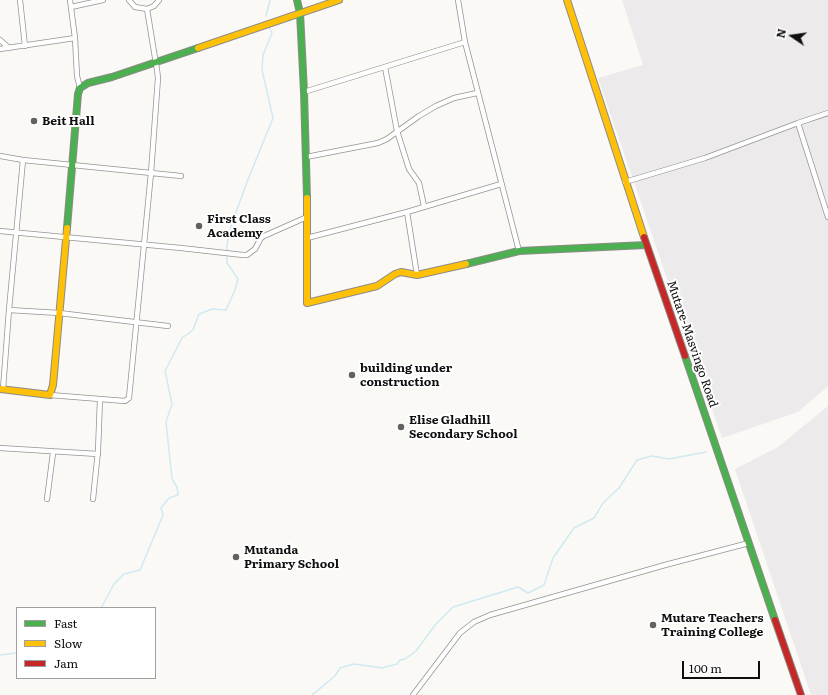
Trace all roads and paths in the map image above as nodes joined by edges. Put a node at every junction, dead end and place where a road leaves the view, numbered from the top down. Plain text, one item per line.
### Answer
1 (20, 0) edge
2 (70, 0) edge
3 (103, 0) edge
4 (129, 0) edge
5 (159, 0) edge
6 (297, 0) edge
7 (339, 0) edge
8 (458, 0) edge
9 (566, 0) edge
10 (71, 6) junction
11 (147, 9) junction
12 (300, 13) junction
13 (75, 38) junction
14 (0, 40) edge
15 (465, 42) junction
16 (25, 46) junction
17 (9, 48) junction
18 (0, 49) edge
19 (155, 62) junction
20 (385, 67) junction
21 (80, 88) junction
22 (304, 92) junction
23 (477, 93) junction
24 (828, 113) edge
25 (798, 123) junction
26 (397, 131) junction
27 (0, 156) edge
28 (306, 157) junction
29 (23, 160) junction
30 (72, 164) junction
31 (151, 173) junction
32 (181, 176) dead end
33 (625, 182) junction
34 (501, 184) junction
35 (424, 206) junction
36 (407, 212) junction
37 (307, 217) junction
38 (828, 218) edge
39 (0, 231) edge
40 (16, 233) junction
41 (66, 237) junction
42 (307, 238) junction
43 (143, 245) junction
44 (646, 245) junction
45 (519, 251) junction
46 (417, 275) junction
47 (9, 310) junction
48 (59, 313) junction
49 (136, 322) junction
50 (168, 326) dead end
51 (2, 389) edge
52 (50, 395) junction
53 (100, 399) junction
54 (0, 448) edge
55 (52, 451) junction
56 (98, 454) junction
57 (48, 499) dead end
58 (93, 499) dead end
59 (749, 543) junction
60 (412, 695) edge
61 (801, 695) edge

1 - 16 street
2 - 10 street
3 - 10 street
4 - 11 street
5 - 11 street
6 - 12 main road
7 - 12 main road
8 - 15 street
9 - 33 main road, Mutare-Masvingo Road
10 - 13 street
11 - 19 street
12 - 19 main road
12 - 22 main road
13 - 16 street
13 - 21 street
14 - 17 street
15 - 20 street
15 - 23 street
16 - 17 street
17 - 18 street
19 - 21 main road
19 - 31 street
20 - 22 street
20 - 26 street
21 - 30 main road
22 - 28 main road
23 - 26 street
23 - 34 street
24 - 25 street
25 - 33 street
25 - 38 street
26 - 28 street
26 - 35 street
27 - 29 street
28 - 37 main road
29 - 30 street
29 - 40 street
30 - 31 street
30 - 41 main road
31 - 32 street
31 - 43 street
33 - 44 main road, Mutare-Masvingo Road
34 - 35 street
34 - 45 street
35 - 36 street
36 - 42 street
36 - 46 street
37 - 42 main road
37 - 43 street
39 - 40 street
40 - 41 street
40 - 47 street
41 - 43 street
41 - 48 main road
42 - 46 main road
43 - 49 street
44 - 45 main road
44 - 59 main road, Mutare-Masvingo Road
45 - 46 main road
47 - 48 street
47 - 51 street
48 - 49 street
48 - 52 main road
49 - 50 street
49 - 53 street
51 - 52 main road
52 - 53 street
53 - 56 street
54 - 55 street
55 - 56 street
55 - 57 street
56 - 58 street
59 - 60 street
59 - 61 main road, Mutare-Masvingo Road

